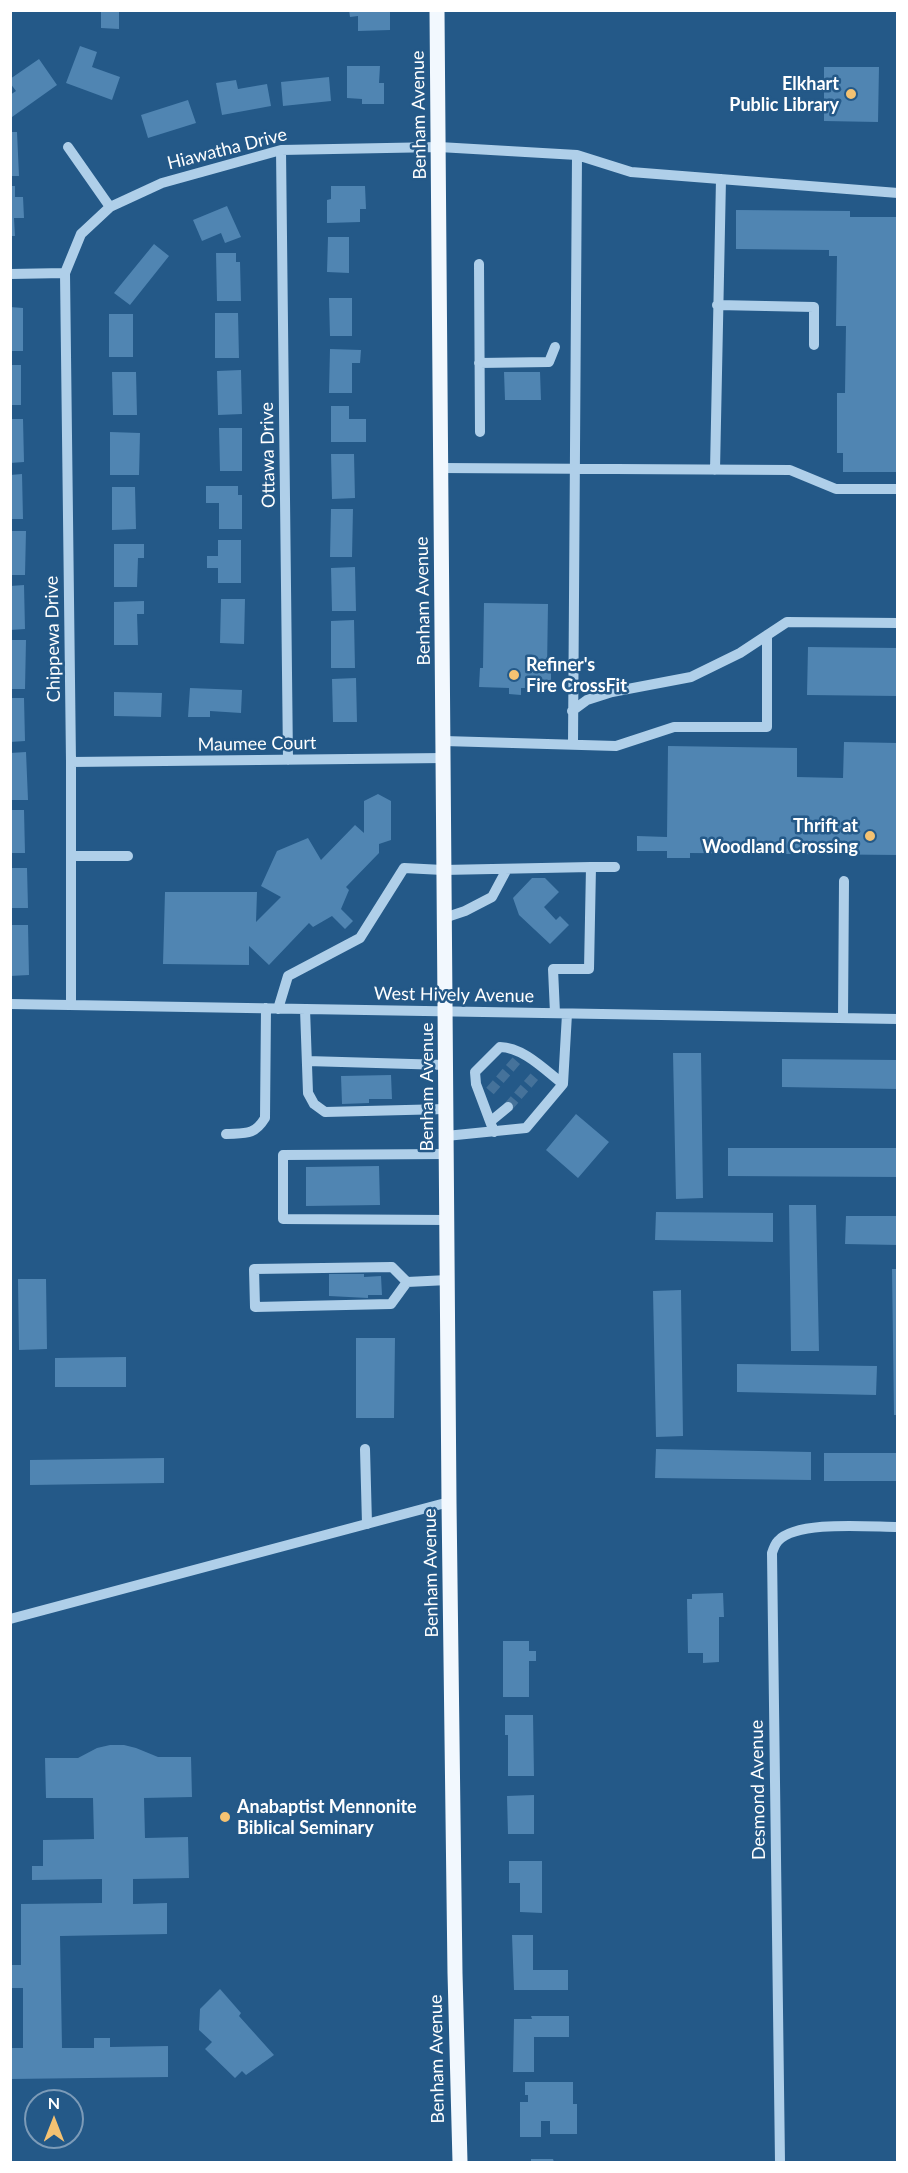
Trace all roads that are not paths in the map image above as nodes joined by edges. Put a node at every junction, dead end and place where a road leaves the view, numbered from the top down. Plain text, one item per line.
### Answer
1 (437, 10) edge
2 (68, 147) dead end
3 (439, 147) junction
4 (281, 150) junction
5 (577, 155) junction
6 (721, 179) junction
7 (897, 193) edge
8 (110, 207) junction
9 (479, 264) dead end
10 (65, 273) junction
11 (10, 274) edge
12 (717, 305) junction
13 (814, 345) dead end
14 (555, 347) dead end
15 (479, 363) junction
16 (480, 432) dead end
17 (441, 468) junction
18 (573, 469) junction
19 (715, 470) junction
20 (897, 489) edge
21 (897, 623) edge
22 (767, 635) junction
23 (572, 711) junction
24 (444, 741) junction
25 (573, 744) junction
26 (444, 758) junction
27 (288, 760) junction
28 (71, 762) junction
29 (71, 856) junction
30 (128, 856) dead end
31 (591, 867) junction
32 (615, 867) dead end
33 (507, 869) junction
34 (443, 870) junction
35 (844, 881) dead end
36 (444, 918) junction
37 (10, 1004) edge
38 (71, 1005) junction
39 (272, 1008) junction
40 (305, 1009) junction
41 (446, 1012) junction
42 (555, 1013) junction
43 (567, 1014) junction
44 (843, 1018) junction
45 (897, 1019) edge
46 (307, 1061) junction
47 (446, 1065) junction
48 (563, 1084) junction
49 (508, 1107) tunnel mouth
50 (446, 1109) junction
51 (492, 1127) junction
52 (226, 1134) dead end
53 (446, 1136) junction
54 (447, 1154) junction
55 (447, 1220) junction
56 (448, 1280) junction
57 (407, 1281) junction
58 (365, 1449) dead end
59 (450, 1502) junction
60 (367, 1524) junction
61 (897, 1527) edge
62 (10, 1619) edge
63 (460, 2163) edge
64 (780, 2163) edge

1 - 3 main road, Benham Avenue
2 - 8 street
3 - 4 street, Hiawatha Drive
3 - 5 street, Hiawatha Drive
3 - 17 main road, Benham Avenue
4 - 8 street, Hiawatha Drive
4 - 27 street, Ottawa Drive
5 - 6 street, Hiawatha Drive
5 - 18 street
6 - 7 street, Hiawatha Drive
6 - 12 street
8 - 10 street, Hiawatha Drive
9 - 15 street
10 - 11 street
10 - 28 street, Chippewa Drive
12 - 13 street
12 - 19 street
14 - 15 street
15 - 16 street
17 - 18 street
17 - 24 main road, Benham Avenue
18 - 19 street
18 - 23 street
19 - 20 street
21 - 22 street
22 - 23 street
22 - 25 street
23 - 25 street
24 - 25 street
24 - 26 main road, Benham Avenue
26 - 27 street, Maumee Court
26 - 34 main road, Benham Avenue
27 - 28 street, Maumee Court
28 - 29 street, Chippewa Drive
29 - 30 street
29 - 38 street, Chippewa Drive
31 - 32 street
31 - 33 street
31 - 42 street
33 - 34 street
33 - 36 street
34 - 36 main road, Benham Avenue
34 - 39 street
35 - 44 street
36 - 41 main road, Benham Avenue
37 - 38 street, West Hively Avenue
38 - 39 street, West Hively Avenue
39 - 40 street, West Hively Avenue
39 - 52 street
40 - 41 street, West Hively Avenue
40 - 46 street
41 - 42 street, West Hively Avenue
41 - 47 main road, Benham Avenue
42 - 43 street, West Hively Avenue
43 - 44 street, West Hively Avenue
43 - 48 street
44 - 45 street, West Hively Avenue
46 - 47 street
46 - 50 street
47 - 50 main road, Benham Avenue
48 - 51 street
48 - 51 street
49 - 51 street
50 - 53 main road, Benham Avenue
51 - 53 street
53 - 54 main road, Benham Avenue
54 - 55 main road, Benham Avenue
54 - 55 street
55 - 56 main road, Benham Avenue
56 - 57 street
56 - 59 main road, Benham Avenue
57 - 57 street
58 - 60 street
59 - 60 street
59 - 63 main road, Benham Avenue
60 - 62 street
61 - 64 street, Desmond Avenue

